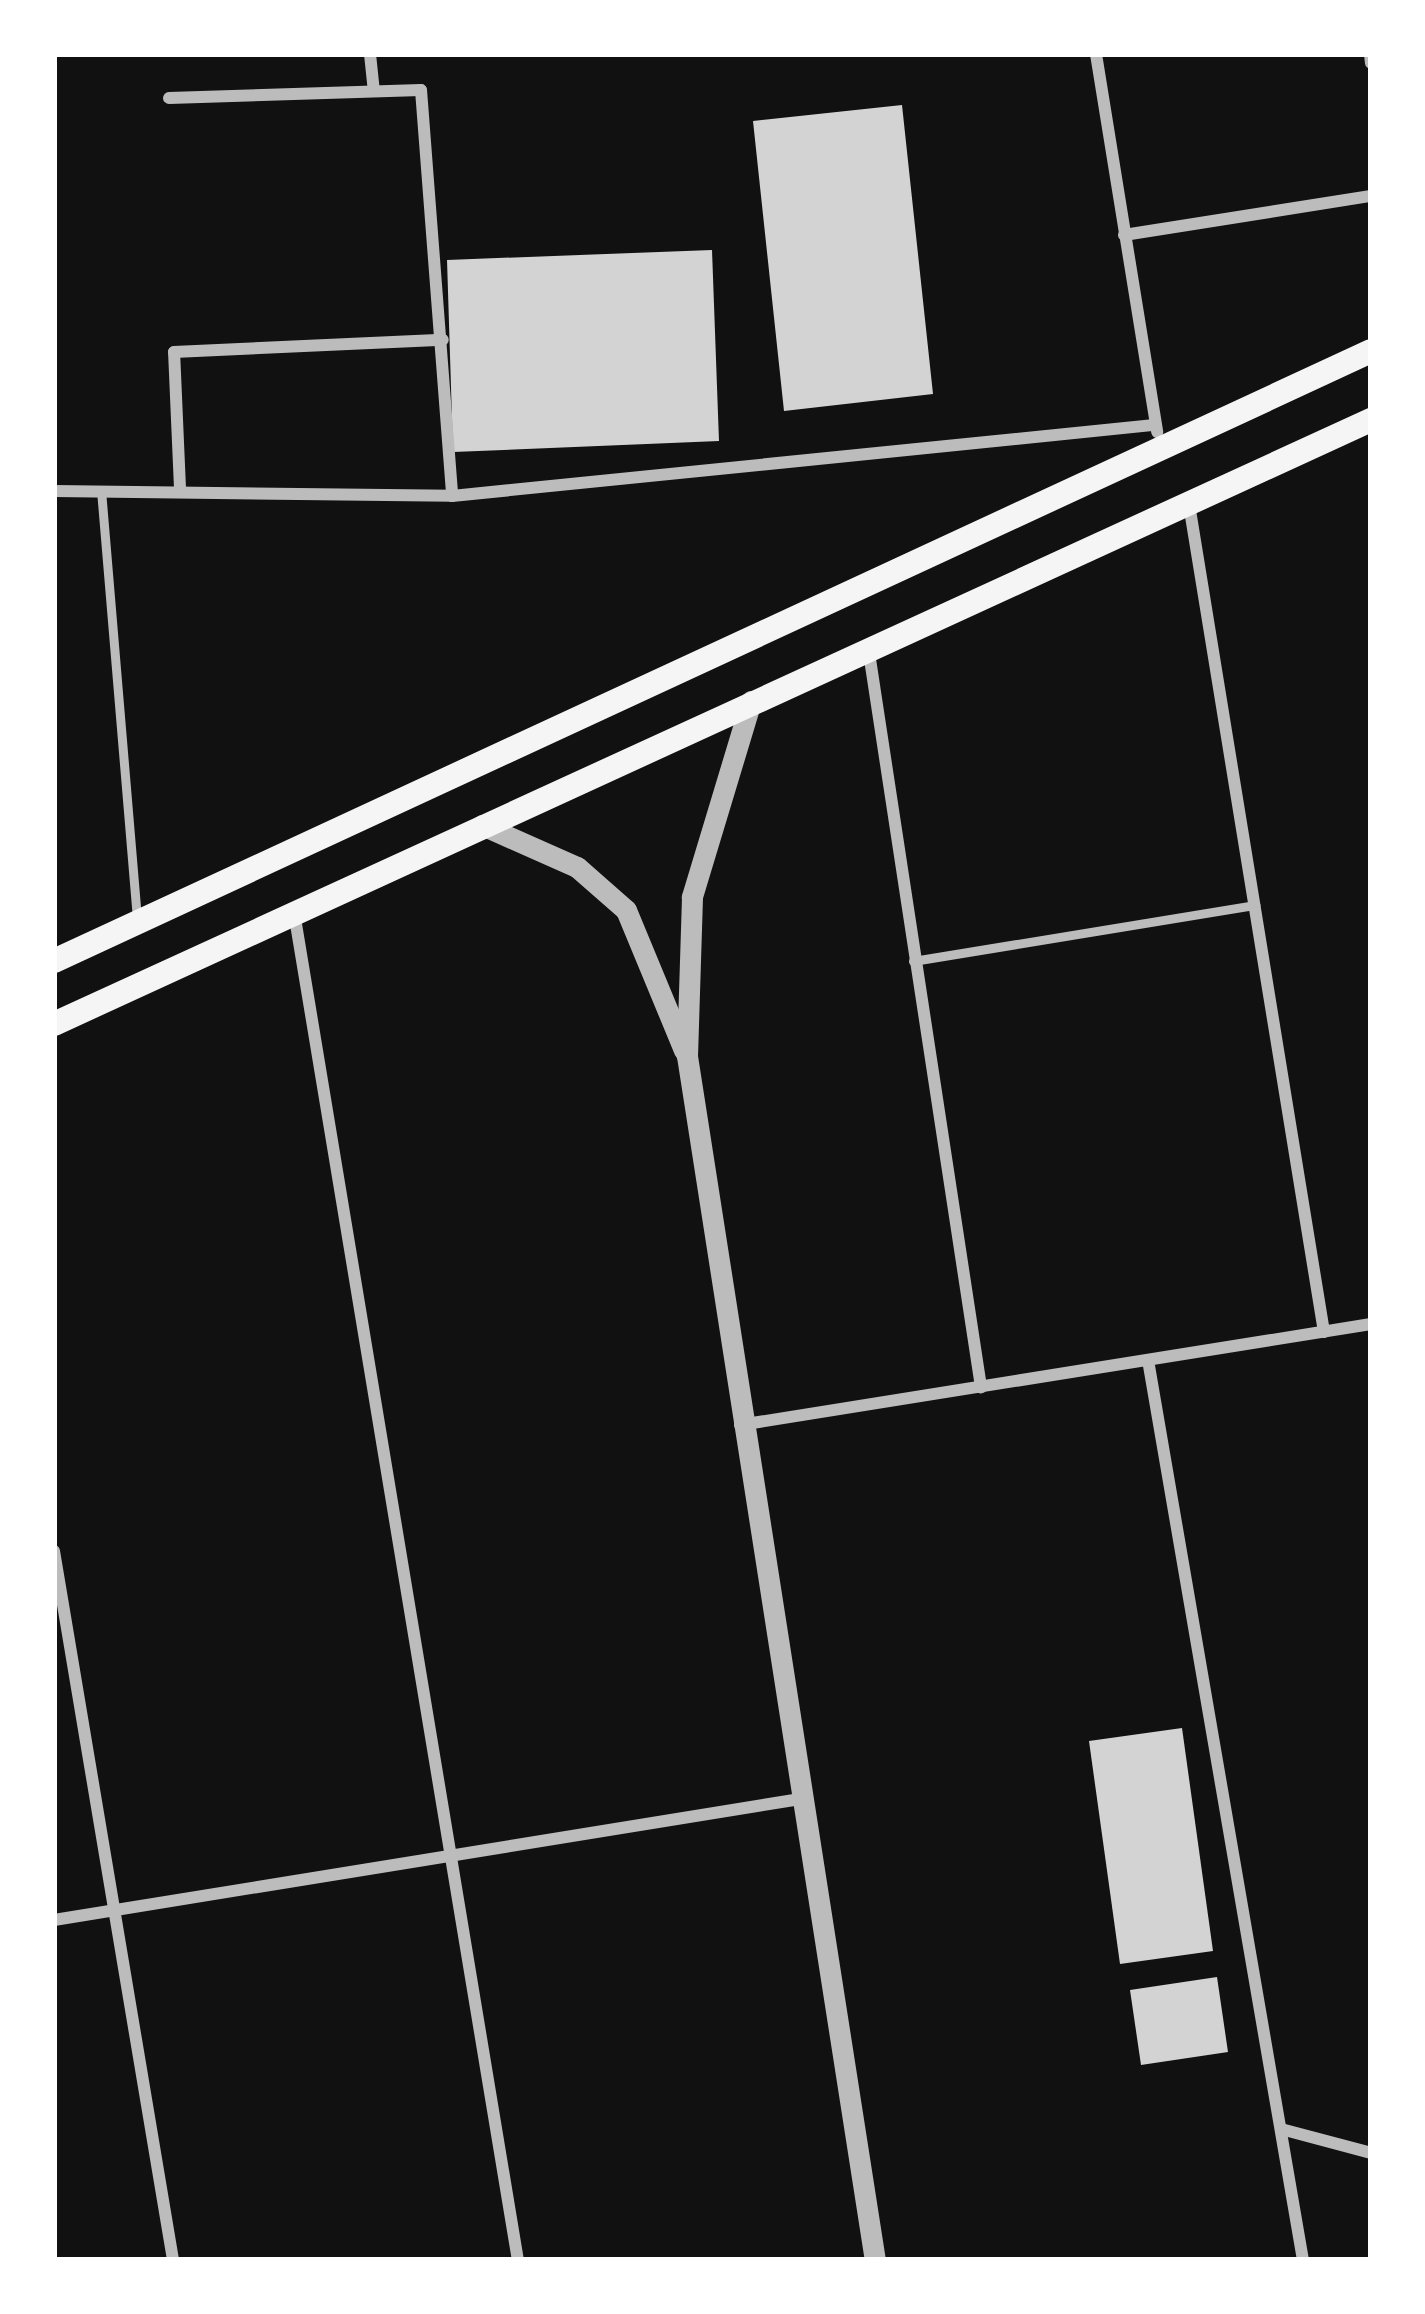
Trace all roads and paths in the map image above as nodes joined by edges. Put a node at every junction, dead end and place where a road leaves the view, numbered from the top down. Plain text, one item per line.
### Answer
1 (370, 54) edge
2 (1096, 54) edge
3 (1370, 54) edge
4 (1371, 63) edge
5 (374, 91) junction
6 (169, 98) dead end
7 (1371, 196) edge
8 (1124, 235) junction
9 (443, 340) junction
10 (1371, 351) edge
11 (1371, 420) edge
12 (1158, 436) junction
13 (180, 488) junction
14 (101, 490) junction
15 (54, 491) edge
16 (452, 496) junction
17 (1188, 501) junction
18 (868, 646) junction
19 (751, 701) junction
20 (482, 825) junction
21 (1255, 905) junction
22 (294, 911) junction
23 (137, 922) junction
24 (54, 961) edge
25 (913, 961) junction
26 (54, 1024) edge
27 (687, 1056) junction
28 (1371, 1324) edge
29 (1324, 1332) junction
30 (1148, 1360) junction
31 (981, 1387) junction
32 (739, 1425) junction
33 (54, 1551) edge
34 (800, 1799) junction
35 (452, 1856) junction
36 (116, 1910) junction
37 (54, 1920) edge
38 (1281, 2129) junction
39 (1371, 2153) edge
40 (173, 2260) edge
41 (518, 2260) edge
42 (875, 2260) edge
43 (1304, 2260) edge

1 - 5 street
2 - 8 street
3 - 4 street
5 - 6 street
5 - 9 street
7 - 8 street
8 - 12 street
9 - 13 street
9 - 16 street
10 - 12 main road
11 - 17 main road
12 - 16 street
12 - 23 main road
13 - 14 street
13 - 16 street
14 - 15 street
14 - 23 lane
17 - 18 main road
17 - 21 street
18 - 19 main road
18 - 25 street
19 - 20 main road
19 - 27 street
20 - 22 main road
20 - 27 street
21 - 25 lane
21 - 29 street
22 - 26 main road
22 - 35 street
23 - 24 main road
25 - 31 street
27 - 32 street
28 - 29 street
29 - 30 street
30 - 31 street
30 - 38 street
31 - 32 street
32 - 34 street
33 - 36 street
34 - 35 street
34 - 42 street
35 - 36 street
35 - 41 street
36 - 37 street
36 - 40 street
38 - 39 street
38 - 43 street

